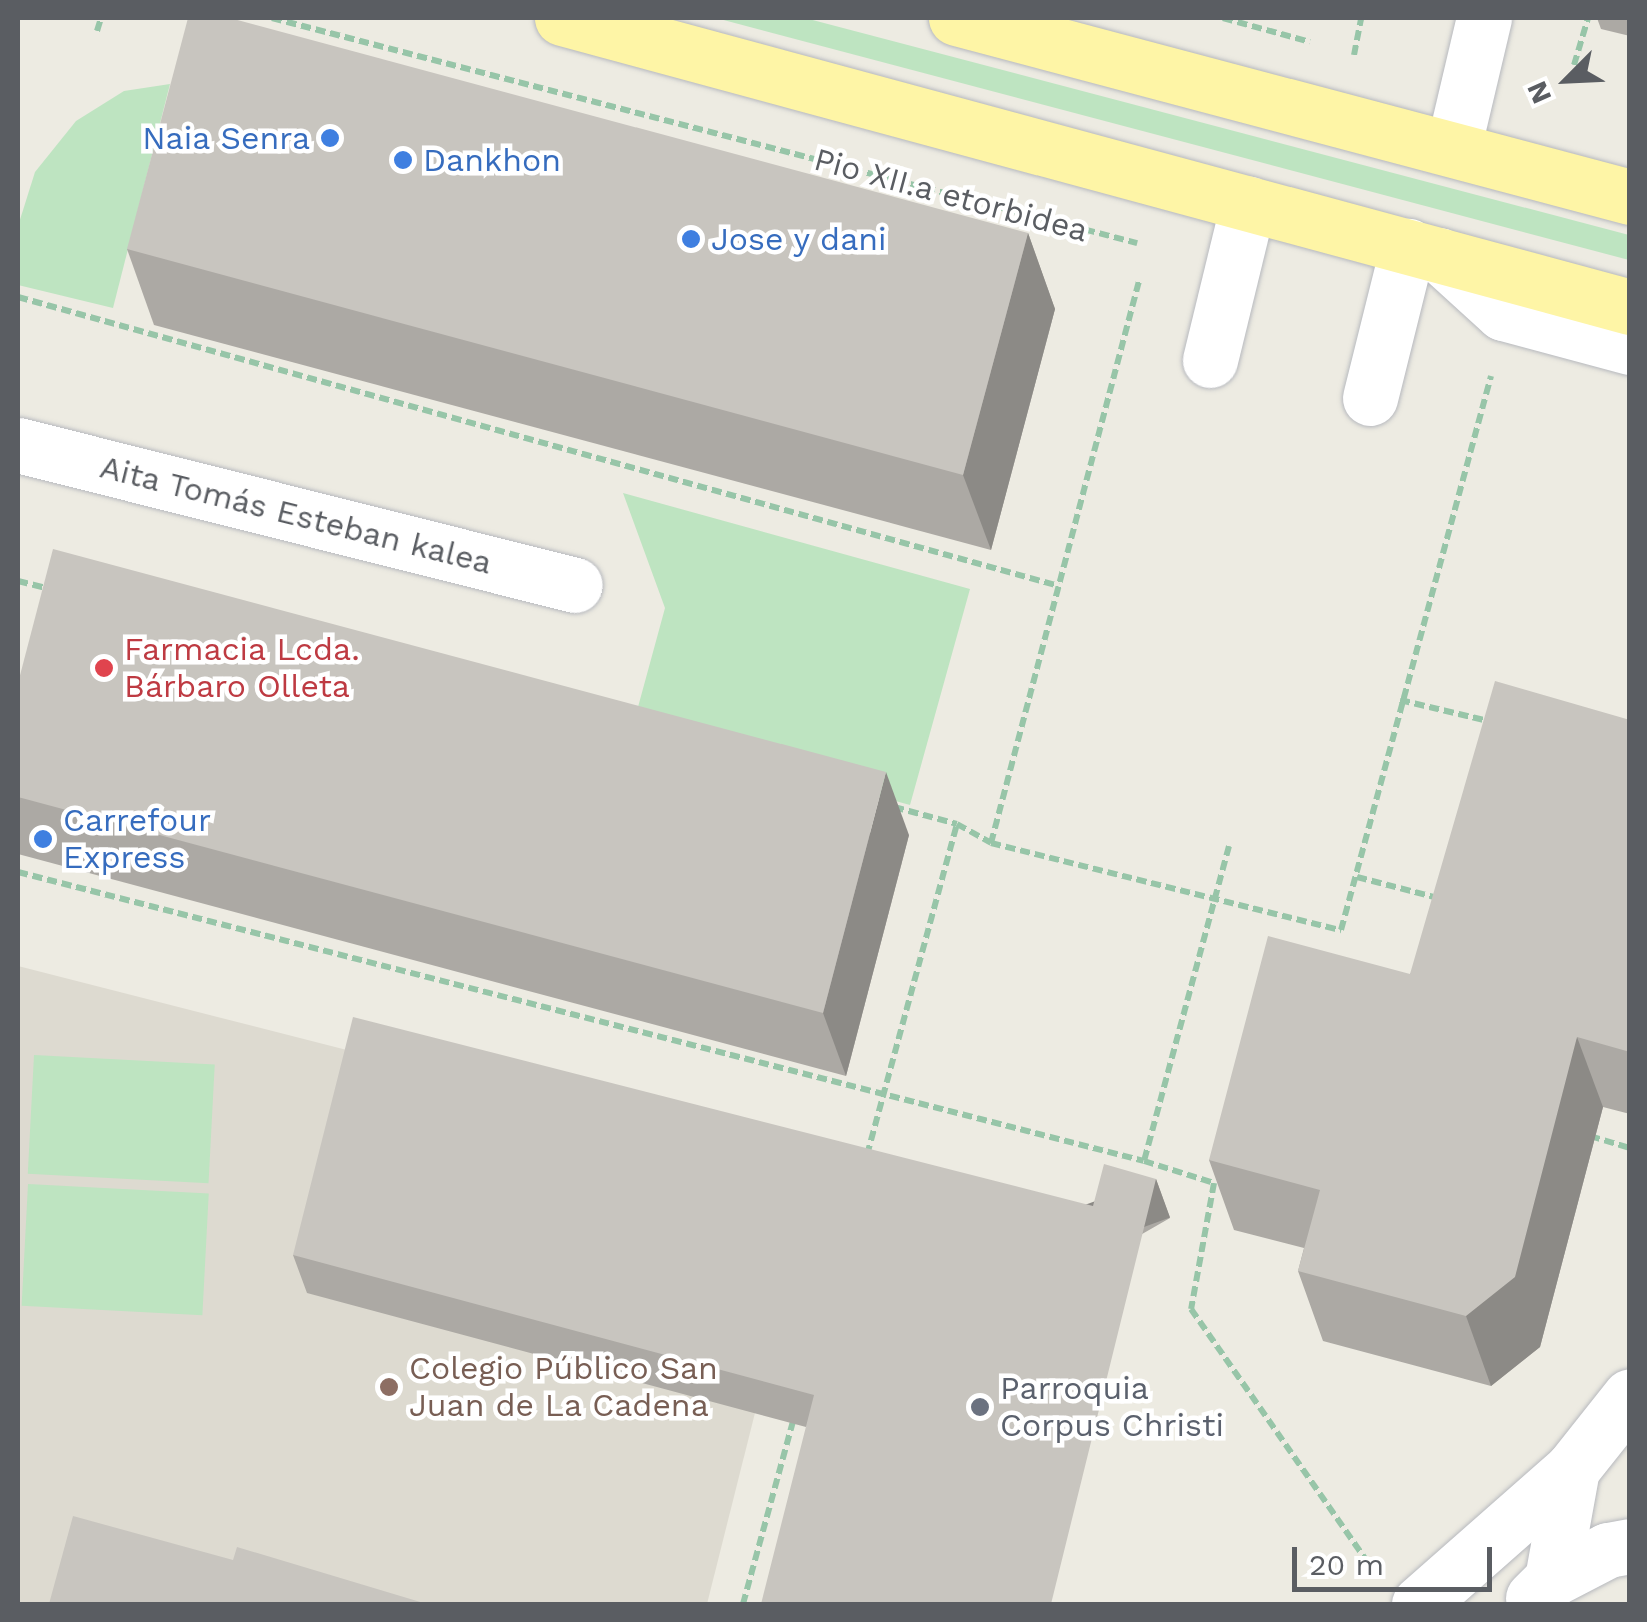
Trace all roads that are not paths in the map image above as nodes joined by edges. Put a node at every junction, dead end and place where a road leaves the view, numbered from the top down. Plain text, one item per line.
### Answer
1 (562, 18) edge
2 (956, 18) edge
3 (1484, 18) edge
4 (1453, 149) junction
5 (1630, 197) edge
6 (1248, 204) junction
7 (1424, 251) junction
8 (1630, 306) edge
9 (1630, 347) edge
10 (1210, 360) dead end
11 (1370, 398) dead end
12 (18, 446) edge
13 (575, 585) dead end
14 (1630, 1396) edge
15 (1572, 1469) junction
16 (1630, 1546) edge
17 (1398, 1590) edge
18 (1539, 1592) edge

1 - 6 main road
2 - 4 main road
3 - 4 street
4 - 5 main road
6 - 7 main road
6 - 10 street
7 - 8 main road
7 - 9 street
7 - 11 street
12 - 13 street, Aita Tomás Esteban kalea
14 - 15 street
15 - 17 street
15 - 18 street
16 - 18 street

